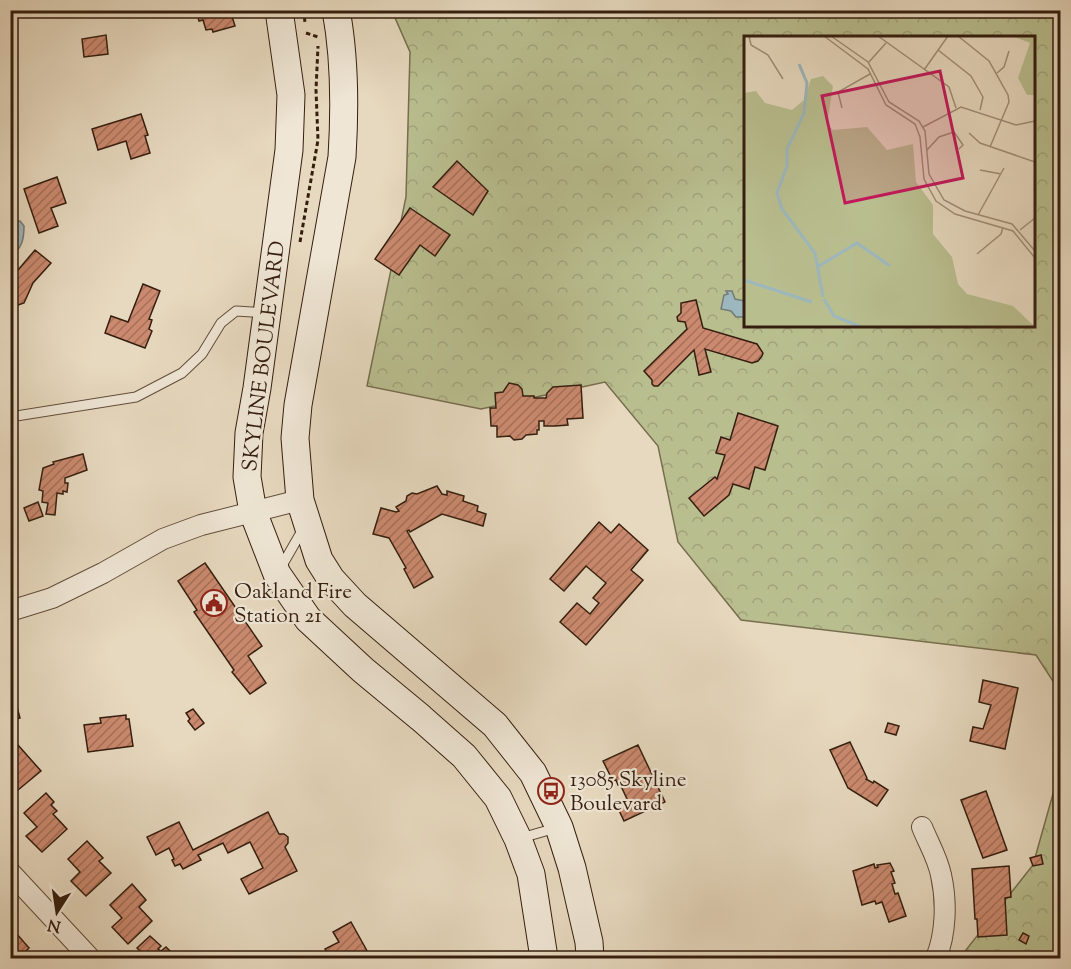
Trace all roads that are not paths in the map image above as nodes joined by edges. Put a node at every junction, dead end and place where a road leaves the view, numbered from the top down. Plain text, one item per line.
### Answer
1 (279, 10) edge
2 (336, 10) edge
3 (268, 313) junction
4 (10, 417) edge
5 (303, 511) junction
6 (253, 512) junction
7 (278, 574) junction
8 (10, 611) edge
9 (559, 827) junction
10 (922, 827) dead end
11 (518, 839) junction
12 (10, 872) edge
13 (90, 958) edge
14 (544, 958) edge
15 (590, 958) edge
16 (936, 958) edge

1 - 3 main road, SKYLINE BOULEVARD
2 - 5 main road, SKYLINE BOULEVARD
3 - 4 lane
3 - 6 main road, SKYLINE BOULEVARD
5 - 6 street
5 - 7 lane
5 - 9 main road, SKYLINE BOULEVARD
6 - 7 main road, SKYLINE BOULEVARD
6 - 8 street
7 - 11 main road, SKYLINE BOULEVARD
9 - 11 lane
9 - 15 main road, SKYLINE BOULEVARD
10 - 16 street
11 - 14 main road, SKYLINE BOULEVARD
12 - 13 street

